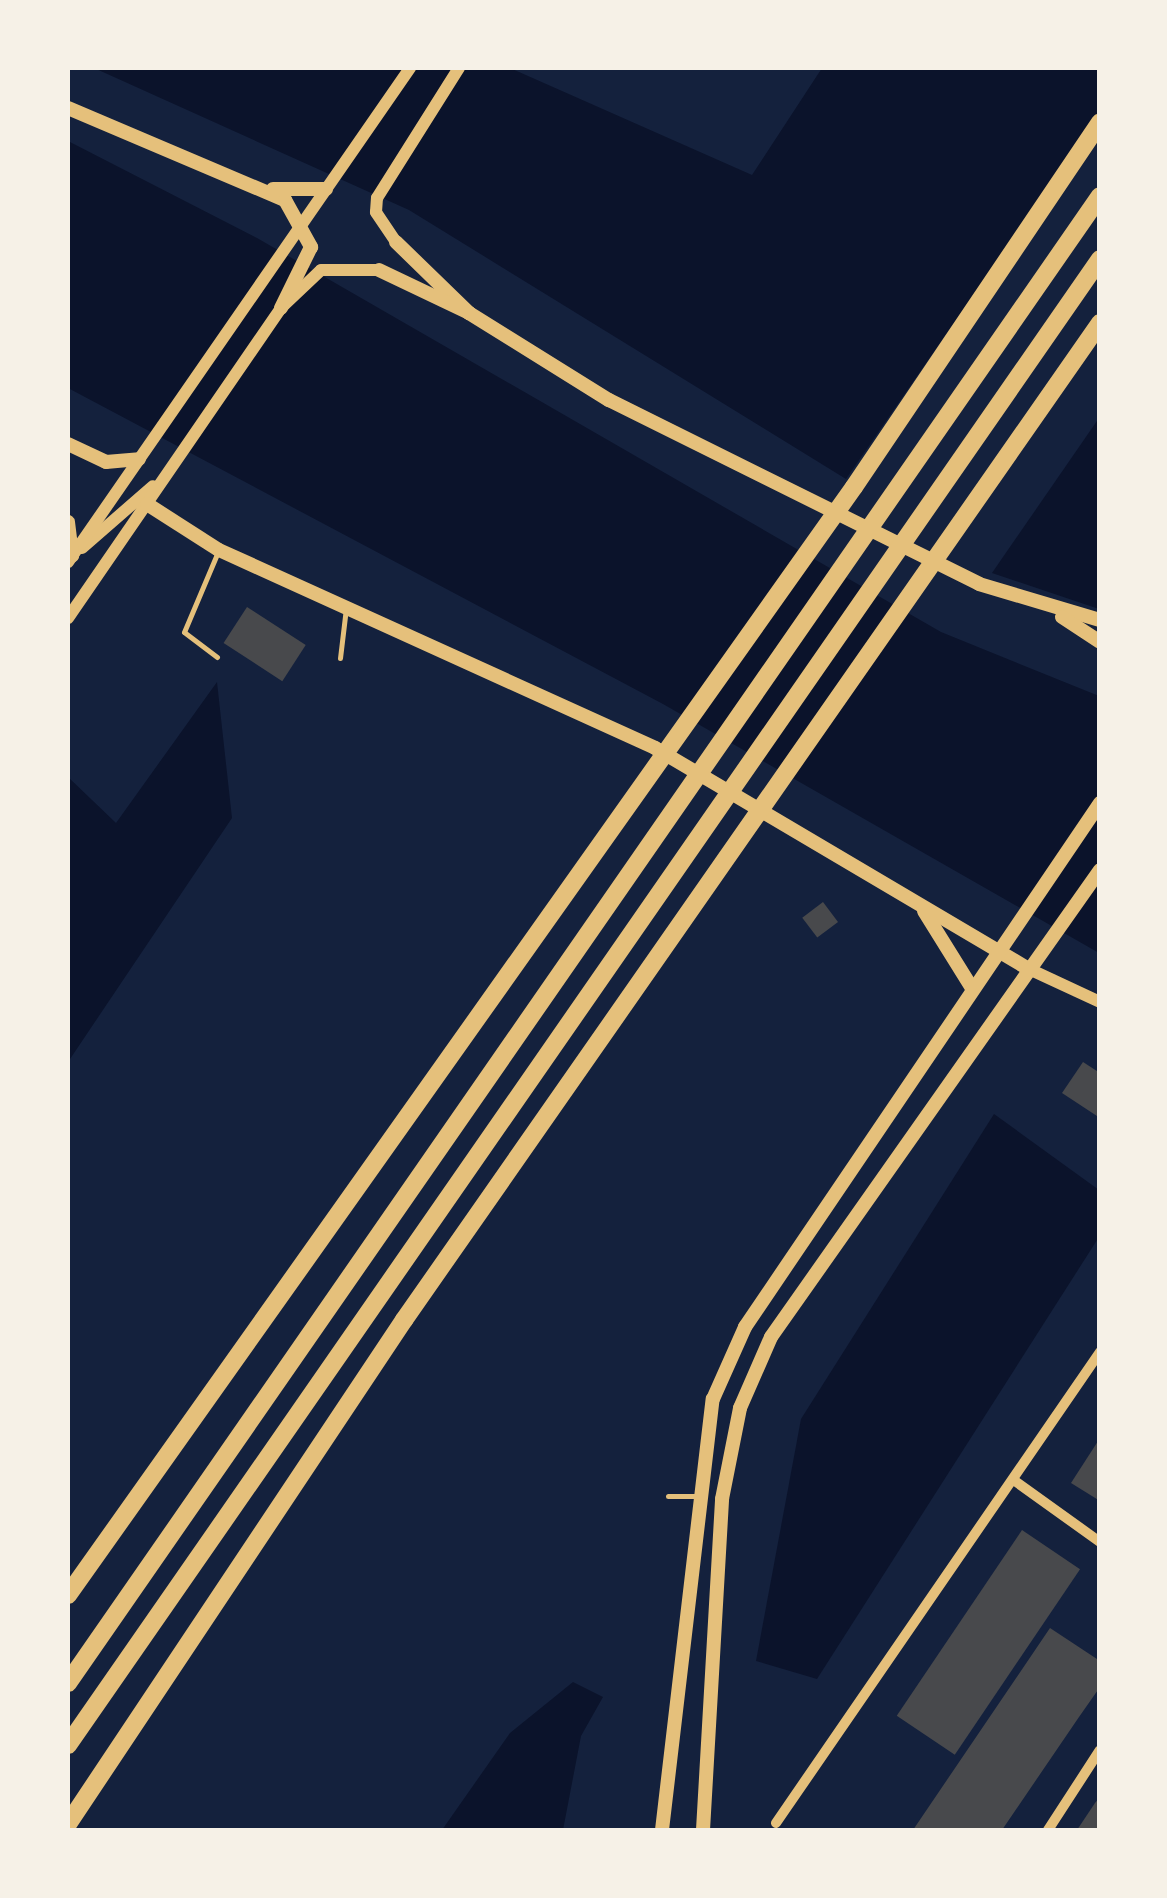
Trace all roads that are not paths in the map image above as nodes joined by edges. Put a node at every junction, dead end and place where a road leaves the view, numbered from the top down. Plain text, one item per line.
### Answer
1 (410, 68) edge
2 (458, 68) edge
3 (68, 108) edge
4 (1100, 122) edge
5 (330, 183) junction
6 (273, 189) junction
7 (1100, 196) edge
8 (303, 221) junction
9 (396, 242) joint
10 (1100, 259) edge
11 (315, 265) junction
12 (379, 270) joint
13 (281, 308) joint
14 (469, 313) junction
15 (1100, 323) edge
16 (68, 444) edge
17 (143, 452) junction
18 (169, 472) junction
19 (147, 504) junction
20 (68, 522) edge
21 (219, 550) junction
22 (70, 559) edge
23 (346, 600) junction
24 (1057, 614) junction
25 (68, 618) edge
26 (1100, 620) edge
27 (1100, 642) edge
28 (217, 656) dead end
29 (340, 658) dead end
30 (1100, 803) edge
31 (1100, 870) edge
32 (909, 896) junction
33 (998, 951) junction
34 (1029, 969) junction
35 (972, 988) junction
36 (1100, 1002) edge
37 (1100, 1352) edge
38 (1015, 1481) junction
39 (668, 1496) dead end
40 (698, 1496) junction
41 (1100, 1542) edge
42 (68, 1595) edge
43 (68, 1683) edge
44 (68, 1744) edge
45 (1100, 1750) edge
46 (68, 1824) edge
47 (776, 1824) dead end
48 (662, 1830) edge
49 (703, 1830) edge
50 (1048, 1830) edge

1 - 5 street
2 - 9 street
3 - 6 main road
4 - 42 highway
5 - 6 main road
5 - 8 street
6 - 8 main road
7 - 43 highway
8 - 11 main road
8 - 17 street
9 - 14 main road
10 - 44 highway
11 - 12 street
11 - 13 main road
12 - 14 main road
13 - 18 street
14 - 24 main road
15 - 46 highway
16 - 17 main road
17 - 22 street
18 - 19 street
18 - 22 street
19 - 21 main road
19 - 25 street
20 - 22 main road
21 - 23 main road
21 - 28 lane
23 - 29 lane
23 - 32 main road
24 - 26 main road
24 - 27 main road
30 - 33 main road
31 - 34 main road
32 - 33 main road
32 - 35 main road
33 - 34 main road
33 - 35 main road
34 - 36 street
34 - 49 main road
35 - 40 main road
37 - 38 street
38 - 41 street
38 - 47 street
39 - 40 lane
40 - 48 main road
45 - 50 street

